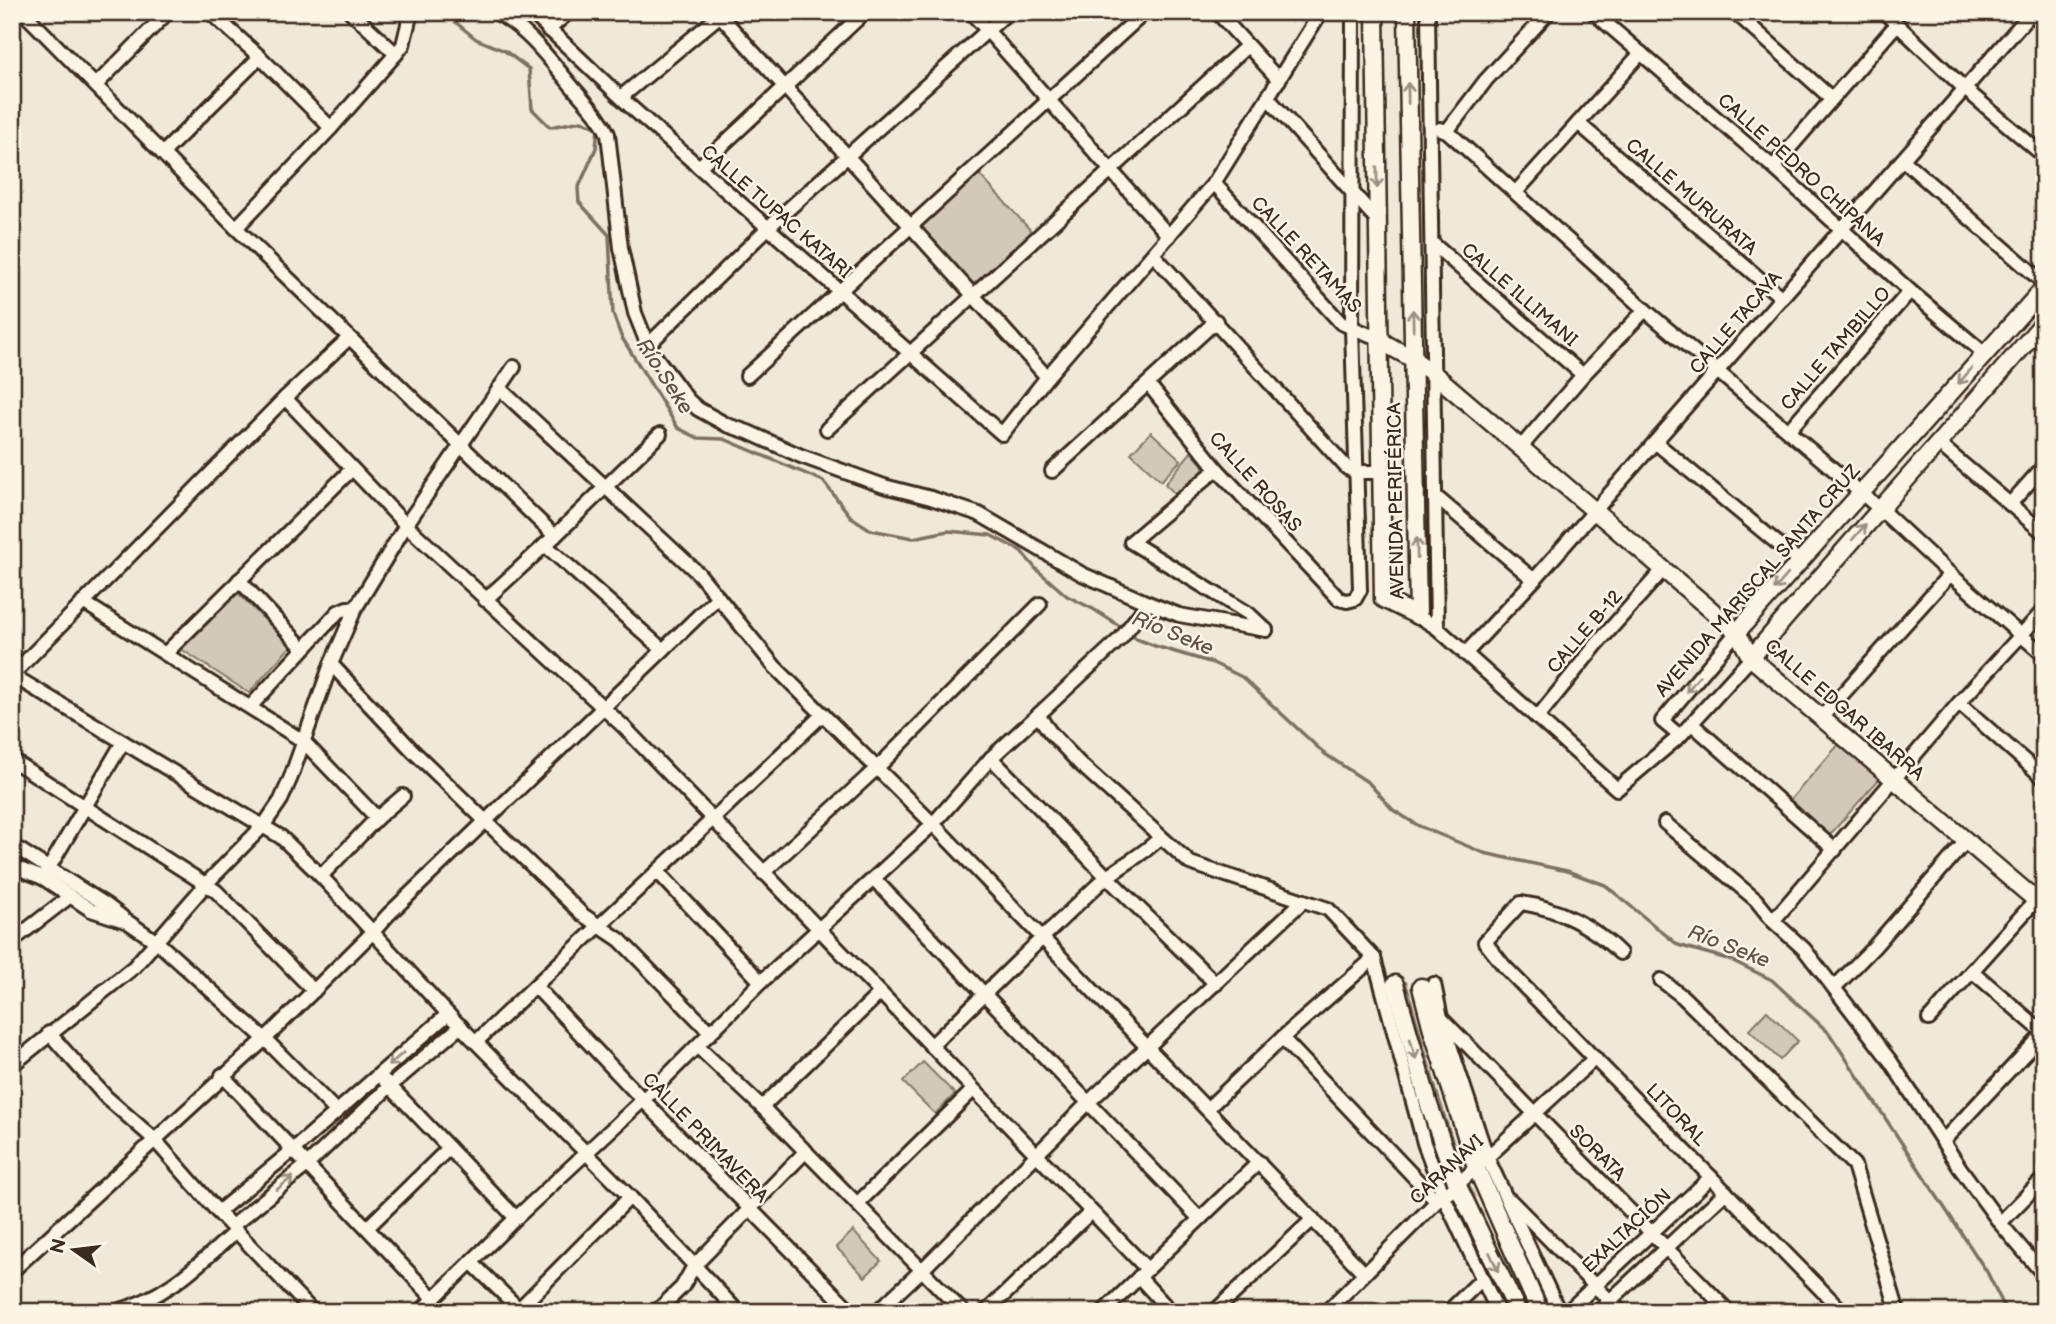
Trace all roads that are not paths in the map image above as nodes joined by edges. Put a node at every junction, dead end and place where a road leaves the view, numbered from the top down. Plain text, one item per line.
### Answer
1 (23, 12) edge
2 (168, 12) edge
3 (210, 12) edge
4 (351, 12) edge
5 (411, 12) edge
6 (495, 12) edge
7 (531, 12) edge
8 (569, 12) edge
9 (865, 12) edge
10 (971, 12) edge
11 (1008, 12) edge
12 (1145, 12) edge
13 (1217, 12) edge
14 (1321, 12) edge
15 (1353, 12) edge
16 (1375, 12) edge
17 (1407, 12) edge
18 (1428, 12) edge
19 (1549, 12) edge
20 (1593, 12) edge
21 (1735, 12) edge
22 (1884, 12) edge
23 (720, 13) edge
24 (2031, 13) edge
25 (1896, 24) junction
26 (2044, 24) edge
27 (548, 30) junction
28 (987, 32) junction
29 (1247, 47) junction
30 (1640, 53) junction
31 (396, 54) junction
32 (260, 57) junction
33 (1279, 80) junction
34 (96, 85) junction
35 (785, 85) junction
36 (1965, 89) junction
37 (621, 97) junction
38 (1268, 98) junction
39 (1831, 98) junction
40 (1048, 101) junction
41 (1578, 123) junction
42 (1429, 124) junction
43 (331, 128) junction
44 (1447, 131) junction
45 (163, 153) junction
46 (847, 156) junction
47 (2044, 156) edge
48 (1903, 160) junction
49 (699, 167) junction
50 (1773, 167) junction
51 (1111, 172) junction
52 (1214, 183) junction
53 (1516, 192) junction
54 (1353, 193) junction
55 (1378, 222) junction
56 (912, 226) junction
57 (236, 228) junction
58 (768, 228) junction
59 (1842, 230) junction
60 (1169, 236) junction
61 (1432, 243) junction
62 (1153, 254) junction
63 (2044, 283) edge
64 (2044, 288) edge
65 (840, 291) junction
66 (1910, 291) junction
67 (972, 296) junction
68 (1782, 298) junction
69 (1645, 310) junction
70 (1216, 321) junction
71 (2044, 322) edge
72 (1352, 329) junction
73 (1380, 337) junction
74 (349, 338) junction
75 (648, 345) junction
76 (909, 352) junction
77 (1985, 354) junction
78 (1413, 359) junction
79 (514, 368) dead end
80 (1718, 371) junction
81 (1434, 374) junction
82 (1583, 375) junction
83 (747, 376) dead end
84 (1047, 377) junction
85 (1149, 385) junction
86 (499, 388) junction
87 (285, 398) junction
88 (827, 429) dead end
89 (1789, 430) junction
90 (660, 434) dead end
91 (1655, 442) junction
92 (1939, 444) junction
93 (460, 445) junction
94 (1521, 446) junction
95 (2044, 466) edge
96 (352, 469) junction
97 (1217, 470) junction
98 (1052, 471) dead end
99 (1356, 472) junction
100 (1381, 472) junction
101 (604, 488) junction
102 (1859, 492) junction
103 (1435, 496) junction
104 (2010, 504) junction
105 (1879, 508) junction
106 (1594, 511) junction
107 (406, 525) junction
108 (2044, 533) edge
109 (550, 541) junction
110 (1799, 561) junction
111 (1662, 571) junction
112 (1950, 574) junction
113 (239, 580) junction
114 (1534, 580) junction
115 (718, 597) junction
116 (485, 600) junction
117 (83, 602) junction
118 (1148, 603) junction
119 (1040, 604) dead end
120 (355, 609) junction
121 (2044, 610) edge
122 (1418, 616) junction
123 (1437, 628) junction
124 (1737, 632) junction
125 (2022, 635) junction
126 (303, 648) junction
127 (663, 650) junction
128 (166, 653) junction
129 (1465, 653) junction
130 (2044, 655) edge
131 (1751, 658) junction
132 (331, 664) junction
133 (1959, 703) junction
134 (250, 707) junction
135 (604, 707) junction
136 (823, 714) junction
137 (1038, 715) junction
138 (1537, 718) junction
139 (1821, 718) junction
140 (1692, 724) junction
141 (1680, 736) junction
142 (303, 741) junction
143 (123, 742) junction
144 (991, 758) junction
145 (12, 760) edge
146 (877, 768) junction
147 (2044, 778) edge
148 (1895, 780) junction
149 (403, 796) dead end
150 (86, 807) junction
151 (377, 818) junction
152 (713, 821) junction
153 (487, 822) junction
154 (1665, 823) dead end
155 (933, 824) junction
156 (264, 825) junction
157 (1160, 837) junction
158 (1966, 841) junction
159 (12, 845) edge
160 (1835, 850) junction
161 (12, 866) edge
162 (658, 872) junction
163 (46, 873) junction
164 (763, 873) junction
165 (321, 876) junction
166 (1107, 877) junction
167 (874, 879) junction
168 (206, 884) junction
169 (69, 897) junction
170 (2041, 899) edge
171 (1303, 901) junction
172 (1773, 921) junction
173 (128, 922) junction
174 (598, 925) junction
175 (818, 930) junction
176 (372, 933) junction
177 (1042, 937) junction
178 (12, 941) edge
179 (157, 942) junction
180 (1620, 953) dead end
181 (1374, 958) junction
182 (1972, 971) junction
183 (1661, 980) dead end
184 (761, 982) junction
185 (1216, 984) junction
186 (1395, 984) dead end
187 (535, 986) junction
188 (1427, 986) joint
189 (1834, 988) junction
190 (314, 991) junction
191 (880, 994) junction
192 (985, 994) junction
193 (448, 1014) junction
194 (1441, 1018) junction
195 (1928, 1020) dead end
196 (461, 1026) junction
197 (49, 1033) junction
198 (711, 1033) junction
199 (2044, 1033) edge
200 (1282, 1038) junction
201 (264, 1039) junction
202 (476, 1042) junction
203 (930, 1045) junction
204 (697, 1046) junction
205 (1146, 1048) junction
206 (1595, 1058) junction
207 (12, 1065) edge
208 (378, 1074) junction
209 (222, 1075) junction
210 (390, 1086) junction
211 (973, 1090) junction
212 (643, 1100) junction
213 (1087, 1104) junction
214 (762, 1107) junction
215 (1207, 1109) junction
216 (336, 1111) junction
217 (1533, 1114) junction
218 (154, 1139) junction
219 (1944, 1140) junction
220 (449, 1148) junction
221 (293, 1150) junction
222 (806, 1151) junction
223 (587, 1153) junction
224 (1037, 1156) junction
225 (1481, 1162) junction
226 (1259, 1163) junction
227 (307, 1165) junction
228 (1711, 1177) junction
229 (2044, 1178) edge
230 (1457, 1184) junction
231 (1726, 1192) junction
232 (630, 1197) junction
233 (1441, 1199) junction
234 (1506, 1200) junction
235 (858, 1203) junction
236 (749, 1209) junction
237 (218, 1212) junction
238 (1091, 1212) junction
239 (516, 1217) junction
240 (1199, 1218) junction
241 (1313, 1219) junction
242 (2000, 1223) junction
243 (367, 1228) junction
244 (234, 1229) junction
245 (1652, 1233) junction
246 (1667, 1247) junction
247 (471, 1262) junction
248 (694, 1266) junction
249 (922, 1270) junction
250 (12, 1271) edge
251 (1143, 1273) junction
252 (1364, 1273) junction
253 (2044, 1275) edge
254 (1482, 1279) junction
255 (1596, 1285) junction
256 (434, 1299) junction
257 (1610, 1300) junction
258 (1336, 1302) junction
259 (519, 1311) edge
260 (114, 1312) edge
261 (313, 1312) edge
262 (421, 1312) edge
263 (656, 1312) edge
264 (738, 1312) edge
265 (852, 1312) edge
266 (877, 1312) edge
267 (963, 1312) edge
268 (986, 1312) edge
269 (1103, 1312) edge
270 (1171, 1312) edge
271 (1214, 1312) edge
272 (1326, 1312) edge
273 (1346, 1312) edge
274 (1448, 1312) edge
275 (1498, 1312) edge
276 (1518, 1312) edge
277 (1540, 1312) edge
278 (1559, 1312) edge
279 (1567, 1312) edge
280 (1598, 1312) edge
281 (1621, 1312) edge
282 (1729, 1312) edge
283 (1843, 1312) edge
284 (1898, 1312) edge

1 - 34 street
2 - 34 street
3 - 32 street
4 - 31 street
5 - 31 street
6 - 75 street
7 - 27 street, CALLE TUPAC KATARI
8 - 27 street
9 - 35 street
10 - 28 street
11 - 28 street
12 - 40 street
13 - 29 street
14 - 33 street
15 - 54 street
16 -> 55 street, AVENIDA PERIFÉRICA
78 -> 17 street, AVENIDA PERIFÉRICA
18 - 42 street
19 - 44 street
20 - 30 street, CALLE PEDRO CHIPANA
21 - 39 street
22 - 25 street
23 - 35 street
23 - 37 street
24 - 26 street
24 - 36 street, CALLE TACAYA
25 - 36 street
25 - 39 street
27 - 37 street, CALLE TUPAC KATARI
28 - 40 street
28 - 46 street
29 - 33 street
29 - 51 street
30 - 41 street
30 - 50 street, CALLE PEDRO CHIPANA
31 - 43 street
32 - 43 street
32 - 45 street
33 - 38 street
34 - 45 street
35 - 46 street
35 - 49 street
36 - 47 street
36 - 48 street, CALLE TACAYA
37 - 49 street, CALLE TUPAC KATARI
38 - 52 street
38 - 54 street
39 - 50 street
40 - 51 street
40 - 56 street
41 - 53 street
41 - 68 street, CALLE MURURATA
42 - 44 street
42 - 61 street
43 - 57 street
44 - 53 street
45 - 57 street
46 - 56 street
46 - 58 street
48 - 59 street, CALLE TACAYA
48 - 63 street
49 - 58 street, CALLE TUPAC KATARI
50 - 59 street, CALLE PEDRO CHIPANA
51 - 60 street
51 - 67 street
52 - 60 street
52 - 72 street, CALLE RETAMAS
53 - 69 street
54 - 55 street
54 - 72 street
55 - 73 street, AVENIDA PERIFÉRICA
56 - 65 street
56 - 67 street
57 - 74 street
58 - 65 street, CALLE TUPAC KATARI
58 - 75 street
59 - 66 street, CALLE PEDRO CHIPANA
59 - 68 street, CALLE TACAYA
60 - 62 street
61 - 81 street
61 - 82 street, CALLE ILLIMANI
62 - 70 street
62 - 84 street
64 - 77 street, AVENIDA MARISCAL SANTA CRUZ
65 - 76 street, CALLE TUPAC KATARI
65 - 83 street
66 - 77 street, CALLE PEDRO CHIPANA
66 - 89 street, CALLE TAMBILLO
67 - 76 street
67 - 84 street
68 - 80 street, CALLE TACAYA
69 - 80 street
69 - 82 street
70 - 85 street
70 - 99 street
71 - 92 street
72 - 73 street, CALLE RETAMAS
72 - 99 street
73 - 78 street, CALLE EDGAR IBARRA
73 - 100 street, AVENIDA PERIFÉRICA
74 - 87 street
74 - 93 street
75 - 118 street
76 - 84 street, CALLE TUPAC KATARI
76 - 88 street
77 -> 102 street, AVENIDA MARISCAL SANTA CRUZ
78 - 81 street, CALLE EDGAR IBARRA
122 -> 78 street, AVENIDA PERIFÉRICA
79 - 86 street
80 - 89 street
80 - 91 street, CALLE TACAYA
81 - 94 street, CALLE EDGAR IBARRA
81 - 103 street
82 - 94 street
85 - 97 street, CALLE ROSAS
85 - 98 street
86 - 93 street
86 - 101 street
87 - 96 street
87 - 117 street
89 - 102 street
90 - 101 street
91 - 106 street, CALLE TACAYA
91 - 110 street
92 - 104 street
92 - 105 street
93 - 107 street
93 - 109 street
94 - 106 street, CALLE EDGAR IBARRA
95 - 104 street
96 - 107 street
96 - 113 street
97 - 99 street, CALLE ROSAS
97 - 118 street
99 - 100 street
100 - 122 street, AVENIDA PERIFÉRICA
101 - 109 street
101 - 115 street
102 - 105 street
102 - 110 street, AVENIDA MARISCAL SANTA CRUZ
103 - 114 street
103 - 123 street
104 - 108 street
105 - 112 street
131 -> 105 street
106 - 111 street, CALLE EDGAR IBARRA
106 - 114 street, CALLE TACAYA
107 - 116 street
107 - 120 street
109 - 116 street
109 - 127 street
110 -> 124 street, AVENIDA MARISCAL SANTA CRUZ
111 - 124 street, CALLE EDGAR IBARRA
111 - 138 street, CALLE B-12
112 - 125 street
112 - 139 street
113 - 126 street
113 - 128 street
114 - 129 street, CALLE TACAYA
115 - 127 street
115 - 136 street
116 - 135 street
117 - 128 street
117 - 143 street
118 - 137 street
119 - 146 street
120 - 126 street
120 - 132 street
121 - 125 street
122 - 123 street
123 - 129 street
124 - 131 street, CALLE EDGAR IBARRA
124 -> 141 street, AVENIDA MARISCAL SANTA CRUZ
125 - 130 street
125 - 133 street
126 - 134 street
127 - 135 street
128 - 134 street
129 - 138 street
131 - 139 street, CALLE EDGAR IBARRA
131 - 140 street
132 - 142 street
132 - 153 street
133 - 147 street
133 - 148 street
134 - 142 street
135 - 152 street
135 - 153 street
136 - 146 street
136 - 152 street
137 - 144 street
137 - 157 street
138 - 141 street
139 - 148 street, CALLE EDGAR IBARRA
140 - 141 street
140 - 160 street
142 - 151 street
142 - 156 street
143 - 150 street
143 - 156 street
144 - 155 street
144 - 166 street
145 - 150 street
146 - 155 street
146 - 164 street
148 - 158 street, CALLE EDGAR IBARRA
148 - 160 street
149 - 151 street
150 - 163 street
150 - 168 street
151 - 165 street
152 - 162 street
152 - 164 street
153 - 174 street
153 - 176 street
154 - 172 street
155 - 167 street
155 - 177 street
156 - 165 street
156 - 168 street
157 - 166 street
157 - 171 street
158 - 170 street, CALLE EDGAR IBARRA
158 - 189 street
159 - 163 street
160 - 172 street
161 - 163 street
162 - 174 street
162 - 184 street
163 - 169 street
163 - 173 street
164 - 175 street
165 - 176 street
166 - 177 street
166 - 185 street
167 - 175 street
167 - 192 street
168 - 179 street
168 - 190 street
169 - 173 street
169 - 178 street
170 - 182 street
171 - 181 street
171 - 185 street
172 - 189 street
173 - 179 street
174 - 187 street
174 - 198 street
175 - 184 street
175 - 191 street
176 - 190 street
176 - 193 street
177 - 192 street
177 - 205 street
179 - 197 street
179 - 201 street
180 - 206 street, LITORAL
181 - 200 street
181 - 233 street
182 - 195 street
182 - 199 street
183 - 284 street
184 - 198 street
185 - 205 street
186 -> 230 street
187 - 202 street
187 - 212 street, CALLE PRIMAVERA
188 - 194 street
188 - 225 street
189 - 219 street
190 - 201 street
191 - 203 street
191 - 214 street
192 - 203 street
192 - 213 street
193 - 196 street
193 -> 208 street
194 - 217 street, SORATA
194 - 225 street
196 - 202 street
196 - 210 street
197 - 207 street
197 - 218 street
198 - 204 street
199 - 219 street
200 - 215 street
200 - 233 street
201 - 209 street
201 - 216 street
202 - 223 street
203 - 211 street
204 - 212 street
204 - 214 street
205 - 213 street
205 - 215 street
206 - 217 street, CARANAVI
206 - 228 street, LITORAL
208 - 210 street
208 - 216 street
209 - 218 street
209 - 221 street
210 - 220 street
210 - 227 street
211 - 224 street
211 - 235 street
212 - 223 street
212 - 236 street, CALLE PRIMAVERA
213 - 224 street
213 - 240 street
214 - 222 street
215 - 226 street
216 - 221 street
217 - 225 street, CARANAVI
217 - 245 street, SORATA
218 - 237 street
218 - 250 street
219 - 242 street
220 - 239 street
220 - 243 street
221 - 227 street
221 - 237 street
222 - 235 street
222 - 236 street
223 - 232 street
223 - 239 street
224 - 238 street
224 - 249 street
225 - 230 street, CARANAVI
225 - 234 street
225 - 277 street
226 - 240 street
226 - 241 street
227 - 243 street
244 -> 227 street
228 - 231 street, LITORAL
228 - 245 street, EXALTACIÓN
229 - 242 street
230 - 233 street, CARANAVI
230 -> 276 street
231 - 246 street, EXALTACIÓN
231 - 283 street, LITORAL
232 - 248 street
232 - 259 street
233 - 252 street, CARANAVI
233 - 254 street
234 - 255 street
234 - 278 street
235 - 249 street
236 - 248 street
236 - 265 street, CALLE PRIMAVERA
237 - 244 street
238 - 251 street
238 - 268 street
239 - 247 street
240 - 251 street
241 - 252 street
241 - 271 street
242 - 253 street
243 - 256 street
244 - 260 street
244 - 261 street
245 - 246 street, SORATA
245 - 255 street, EXALTACIÓN
246 - 257 street, EXALTACIÓN
246 - 282 street, SORATA
247 - 256 street
247 - 259 street
248 - 263 street
248 - 264 street
249 - 266 street
249 - 267 street
251 - 269 street
251 - 270 street
252 - 258 street, CARANAVI
254 - 274 street
254 - 275 street
255 - 257 street
255 - 279 street, EXALTACIÓN
256 - 262 street
257 - 280 street, EXALTACIÓN
257 - 281 street
258 - 272 street, CARANAVI
258 - 273 street

